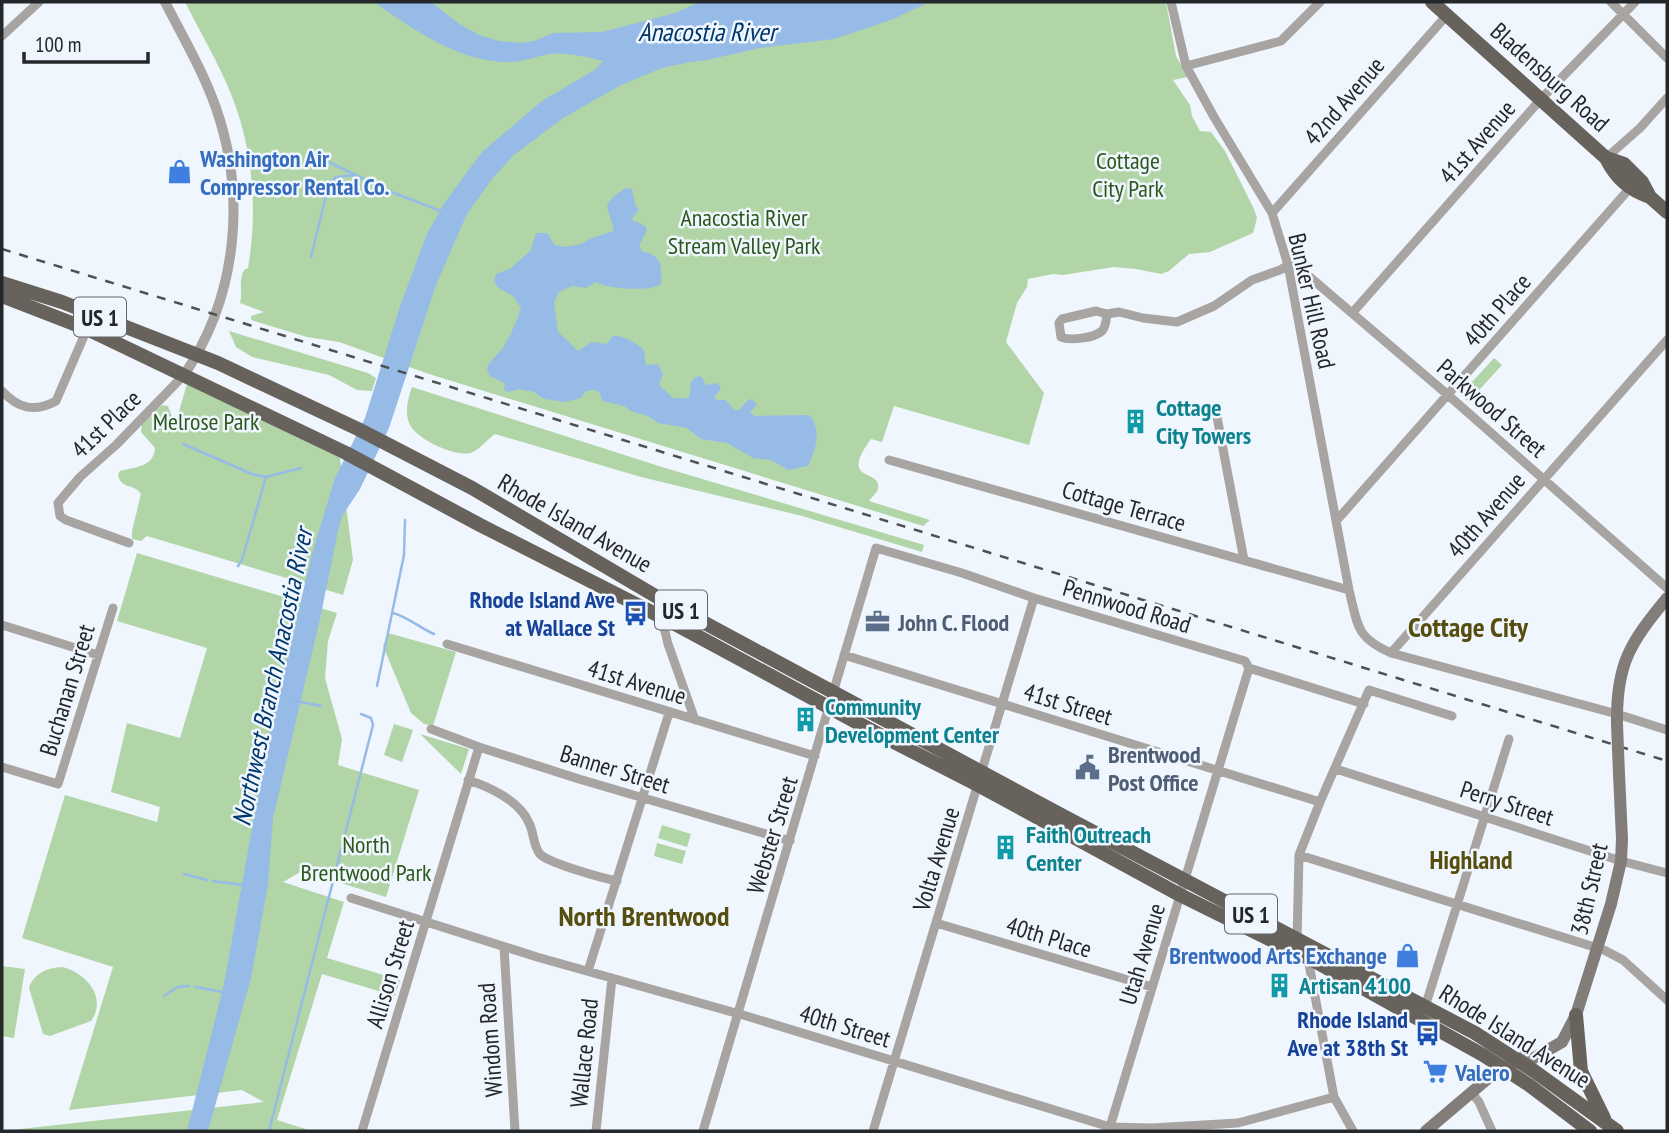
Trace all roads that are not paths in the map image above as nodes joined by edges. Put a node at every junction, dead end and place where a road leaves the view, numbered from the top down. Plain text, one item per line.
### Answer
1 (39, 2) edge
2 (165, 2) edge
3 (1171, 2) edge
4 (1320, 2) edge
5 (1432, 2) edge
6 (1611, 2) edge
7 (1636, 2) edge
8 (1622, 14) junction
9 (1447, 15) junction
10 (2, 36) edge
11 (1667, 58) edge
12 (1186, 66) junction
13 (1667, 98) edge
14 (1541, 99) junction
15 (1606, 158) junction
16 (1630, 188) junction
17 (1650, 197) junction
18 (1667, 212) edge
19 (1272, 214) junction
20 (1288, 265) junction
21 (2, 284) edge
22 (2, 296) edge
23 (1353, 312) junction
24 (1107, 314) junction
25 (87, 329) junction
26 (1667, 340) edge
27 (197, 355) junction
28 (184, 374) junction
29 (2, 391) edge
30 (1448, 395) junction
31 (1217, 416) dead end
32 (889, 460) dead end
33 (1543, 479) junction
34 (1337, 520) junction
35 (129, 543) dead end
36 (876, 548) joint
37 (1244, 560) junction
38 (1667, 588) edge
39 (1349, 590) junction
40 (1034, 598) junction
41 (1667, 598) edge
42 (664, 601) junction
43 (113, 608) dead end
44 (661, 617) junction
45 (2, 625) edge
46 (447, 644) dead end
47 (1391, 653) junction
48 (98, 655) junction
49 (845, 655) junction
50 (1248, 668) junction
51 (832, 691) junction
52 (1001, 704) junction
53 (1364, 704) junction
54 (829, 707) junction
55 (669, 713) junction
56 (1452, 716) dead end
57 (1617, 719) junction
58 (695, 720) junction
59 (431, 729) dead end
60 (1667, 730) edge
61 (1509, 739) dead end
62 (479, 747) junction
63 (815, 756) junction
64 (2, 767) edge
65 (1336, 769) junction
66 (1219, 770) junction
67 (980, 778) junction
68 (468, 780) junction
69 (642, 798) junction
70 (1320, 802) junction
71 (1486, 816) junction
72 (790, 841) junction
73 (1299, 855) junction
74 (1621, 861) junction
75 (1667, 873) edge
76 (617, 881) junction
77 (1182, 887) junction
78 (351, 898) dead end
79 (1458, 903) junction
80 (426, 921) junction
81 (936, 923) junction
82 (1297, 940) junction
83 (505, 947) junction
84 (1597, 947) junction
85 (1308, 959) junction
86 (588, 971) junction
87 (612, 978) junction
88 (1152, 987) junction
89 (1667, 1000) edge
90 (1425, 1006) junction
91 (737, 1013) junction
92 (1573, 1021) junction
93 (1519, 1060) junction
94 (896, 1061) junction
95 (1503, 1068) junction
96 (1472, 1093) junction
97 (1334, 1097) junction
98 (1612, 1127) edge
99 (1109, 1129) edge
100 (362, 1131) edge
101 (515, 1131) edge
102 (596, 1131) edge
103 (703, 1131) edge
104 (873, 1131) edge
105 (1353, 1131) edge
106 (1426, 1131) edge
107 (1492, 1131) edge
108 (1590, 1131) edge

1 - 10 street
2 - 27 street
3 - 12 street, Bunker Hill Road
4 - 12 street
5 - 9 main road, Bladensburg Road
6 - 8 street
7 - 8 street, 41st Avenue
8 - 11 street
8 - 14 street, 41st Avenue
9 - 14 main road, Bladensburg Road
9 - 19 street, 42nd Avenue
12 - 19 street, Bunker Hill Road
13 - 15 street
14 - 15 main road, Bladensburg Road
14 - 23 street, 41st Avenue
15 - 16 main road, Bladensburg Road
15 - 17 main road, Bladensburg Road
16 - 17 main road, Bladensburg Road
16 - 30 street, 40th Place
17 - 18 main road, Bladensburg Road
19 - 20 street, Bunker Hill Road
20 - 23 street, Parkwood Street
20 - 24 street
20 - 34 street, Bunker Hill Road
21 - 27 main road, Rhode Island Avenue / US 1
22 - 25 main road, Rhode Island Avenue / US 1
23 - 30 street, Parkwood Street
24 - 24 street
25 - 28 main road, Rhode Island Avenue / US 1
25 - 29 street
26 - 33 street, 40th Avenue
27 - 28 street
27 - 42 main road, Rhode Island Avenue / US 1
28 - 35 street, 41st Place
28 - 44 main road, Rhode Island Avenue / US 1
30 - 33 street, Parkwood Street
30 - 34 street, 40th Place
31 - 37 street
32 - 37 street, Cottage Terrace
33 - 38 street, Parkwood Street
33 - 47 street, 40th Avenue
34 - 39 street, Bunker Hill Road
36 - 40 street, Pennwood Road
36 - 49 street, Webster Street
37 - 39 street, Cottage Terrace
39 - 47 street, Bunker Hill Road
40 - 50 street, Pennwood Road
40 - 52 street, Volta Avenue
41 - 57 main road, 38th Street
42 - 44 street
42 - 51 main road, Rhode Island Avenue / US 1
43 - 48 street, Buchanan Street
44 - 54 main road, Rhode Island Avenue / US 1
44 - 58 street
45 - 48 street
46 - 55 street, 41st Avenue
47 - 57 street
48 - 64 street, Buchanan Street
49 - 51 street, Webster Street
49 - 52 street, 41st Street
50 - 53 street, Pennwood Road
50 - 66 street, Utah Avenue
51 - 54 street, Webster Street
51 - 67 main road, Rhode Island Avenue / US 1
52 - 66 street, 41st Street
52 - 67 street, Volta Avenue
53 - 56 street
53 - 65 street
54 - 63 street, Webster Street
54 - 67 main road, Rhode Island Avenue / US 1
55 - 58 street, 41st Avenue
55 - 69 street, Wallace Road
57 - 60 street
57 - 74 main road, 38th Street, bridge
58 - 63 street, 41st Avenue
59 - 62 street, Banner Street
61 - 71 street
62 - 68 street, Allison Street
62 - 69 street, Banner Street
63 - 72 street, Webster Street
65 - 70 street
65 - 71 street, Perry Street
66 - 70 street, 41st Street
66 - 77 street, Utah Avenue
67 - 77 main road, Rhode Island Avenue / US 1
67 - 81 street, Volta Avenue
68 - 76 street
68 - 80 street, Allison Street
69 - 72 street, Banner Street
69 - 76 street, Wallace Road
70 - 73 street
71 - 74 street, Perry Street
71 - 79 street
72 - 91 street, Webster Street
73 - 79 street
73 - 82 street
74 - 75 street, Perry Street
74 - 84 main road, 38th Street
76 - 86 street, Wallace Road
77 - 82 main road, Rhode Island Avenue / US 1
77 - 85 main road, Rhode Island Avenue / US 1
77 - 88 street, Utah Avenue
78 - 80 street, 40th Street
79 - 84 street
79 - 90 street
80 - 83 street, 40th Street
80 - 100 street, Allison Street
81 - 88 street, 40th Place
81 - 94 street, Volta Avenue
82 - 90 main road, Rhode Island Avenue / US 1
83 - 86 street, 40th Street
83 - 101 street, Windom Road
84 - 89 street
84 - 92 main road, 38th Street
85 - 95 main road, Rhode Island Avenue / US 1
85 - 97 street
86 - 87 street, 40th Street
87 - 91 street, 40th Street
87 - 102 street, Wallace Road
88 - 99 street, Utah Avenue
90 - 93 main road, Rhode Island Avenue / US 1
91 - 94 street, 40th Street
91 - 103 street, Webster Street
92 - 93 main road, 38th Street
92 - 98 main road
93 - 95 main road, 38th Street
93 - 98 main road, Rhode Island Avenue / US 1
94 - 99 street, 40th Street
94 - 104 street, Volta Avenue
95 - 96 main road, 38th Street
95 - 108 main road, Rhode Island Avenue / US 1
96 - 106 main road, 38th Street
96 - 107 street
97 - 99 street, 40th Street
97 - 105 street

